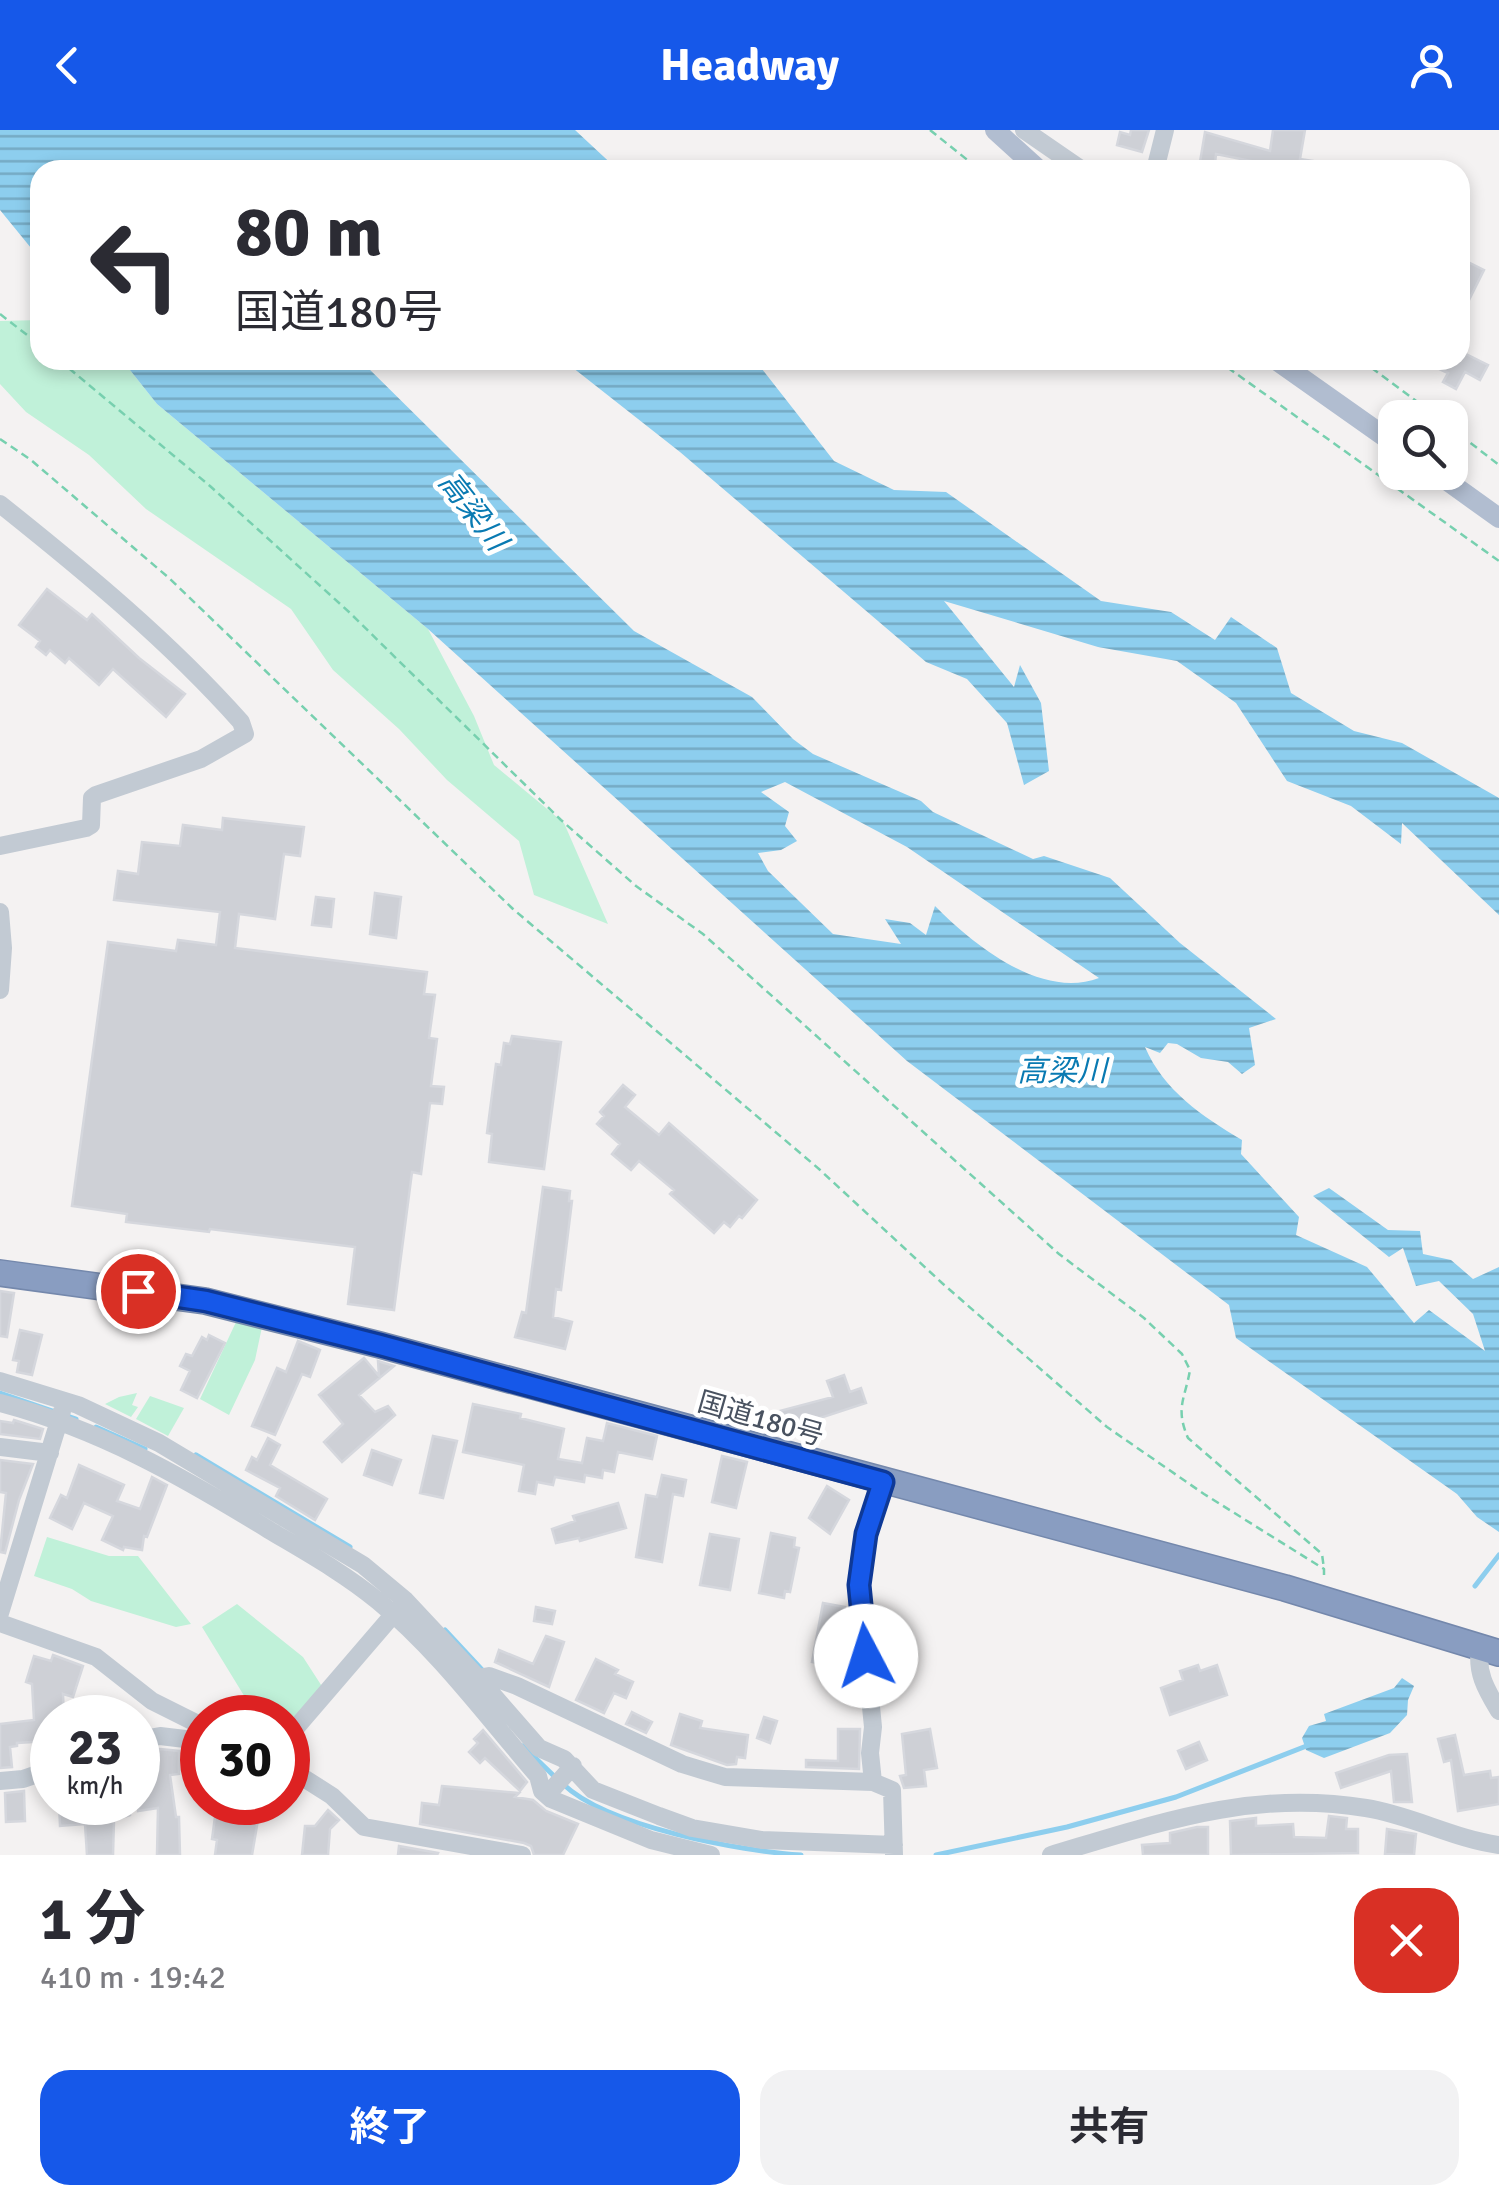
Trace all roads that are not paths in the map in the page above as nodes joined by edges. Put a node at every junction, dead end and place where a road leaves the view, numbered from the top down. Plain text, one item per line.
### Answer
1 (995, 130) edge
2 (1024, 130) edge
3 (1165, 130) edge
4 (1029, 160) edge
5 (1068, 160) edge
6 (1158, 160) edge
7 (1290, 370) edge
8 (1378, 432) edge
9 (1460, 490) edge
10 (0, 504) edge
11 (1499, 518) edge
12 (0, 846) edge
13 (0, 912) edge
14 (0, 990) edge
15 (0, 1273) edge
16 (0, 1382) edge
17 (0, 1403) edge
18 (62, 1411) junction
19 (0, 1447) edge
20 (50, 1453) junction
21 (883, 1482) junction
22 (399, 1607) junction
23 (0, 1613) edge
24 (0, 1624) edge
25 (1490, 1650) edge
26 (483, 1677) junction
27 (310, 1711) edge
28 (1499, 1711) edge
29 (180, 1715) edge
30 (30, 1777) edge
31 (0, 1780) edge
32 (560, 1781) junction
33 (310, 1782) edge
34 (873, 1782) junction
35 (1499, 1845) edge
36 (894, 1850) edge
37 (522, 1855) edge
38 (711, 1855) edge
39 (1051, 1855) edge

1 - 4 main road
2 - 5 street
3 - 6 street
7 - 8 main road
9 - 11 main road
10 - 12 street
13 - 14 street
15 - 21 highway, 国道180号
16 - 18 street
17 - 18 street
18 - 20 street
18 - 22 street
18 - 22 street
19 - 20 street
20 - 23 street
21 - 25 highway, 国道180号
21 - 34 street
22 - 26 street
22 - 27 street
22 - 32 street
24 - 29 street
25 - 28 street
26 - 32 street
26 - 34 street
30 - 31 street
32 - 36 street
32 - 38 street
33 - 37 street
34 - 36 street
35 - 39 street

